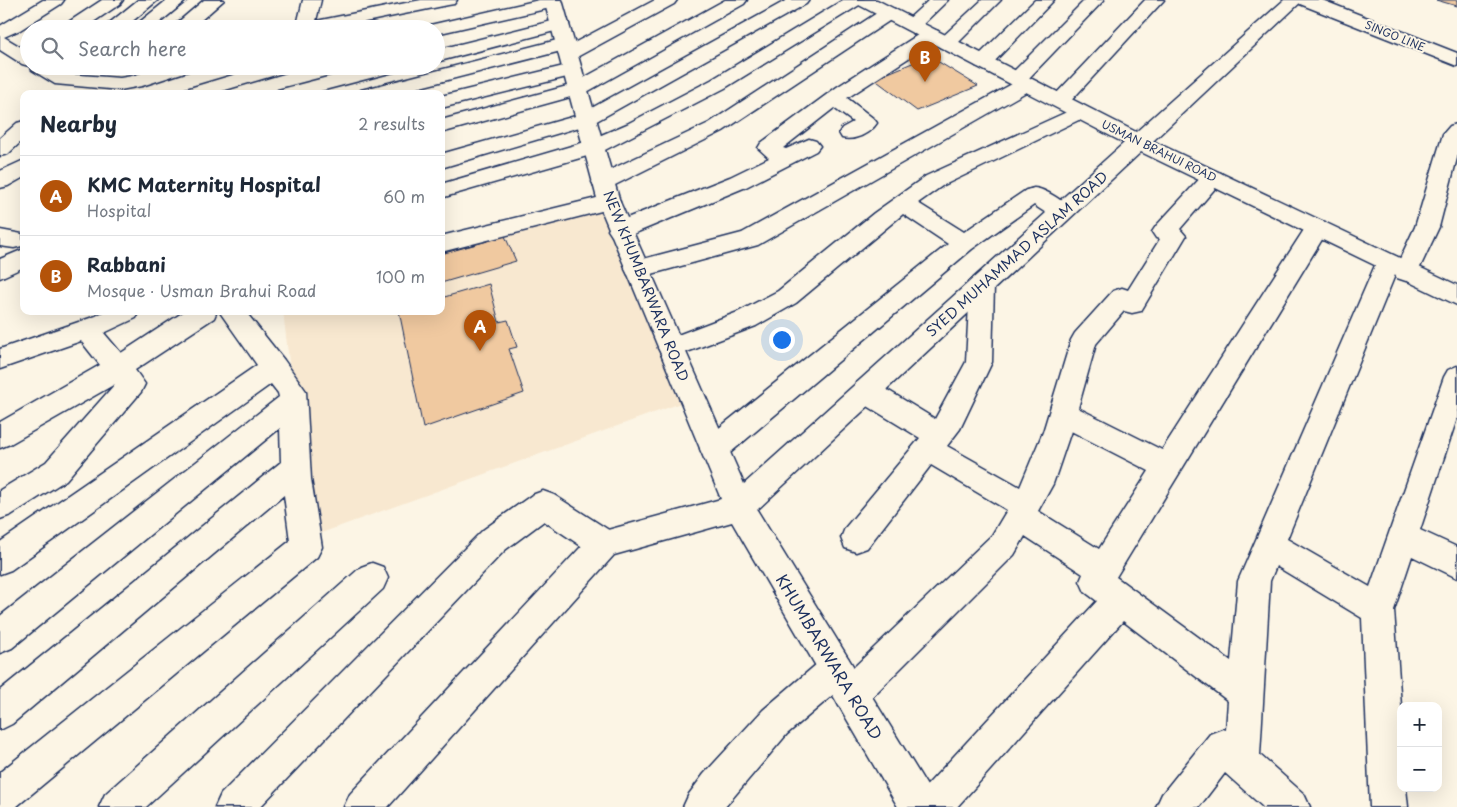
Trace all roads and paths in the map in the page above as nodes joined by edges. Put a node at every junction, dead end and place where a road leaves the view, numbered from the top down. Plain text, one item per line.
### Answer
1 (25, 0) edge
2 (56, 0) edge
3 (114, 0) edge
4 (149, 0) edge
5 (178, 0) edge
6 (215, 0) edge
7 (312, 0) edge
8 (448, 0) edge
9 (668, 0) edge
10 (738, 0) edge
11 (800, 0) edge
12 (855, 0) edge
13 (940, 0) edge
14 (992, 0) edge
15 (1045, 0) edge
16 (1095, 0) edge
17 (1155, 0) edge
18 (1294, 0) edge
19 (1306, 0) edge
20 (880, 5) edge
21 (0, 16) edge
22 (24, 20) edge
23 (84, 20) edge
24 (123, 20) edge
25 (152, 20) edge
26 (190, 20) edge
27 (306, 20) edge
28 (345, 20) edge
29 (20, 22) edge
30 (445, 30) edge
31 (0, 33) edge
32 (930, 35) junction
33 (564, 40) edge
34 (0, 42) edge
35 (20, 53) edge
36 (445, 55) edge
37 (1457, 60) edge
38 (983, 62) junction
39 (0, 66) edge
40 (20, 68) edge
41 (445, 73) edge
42 (69, 75) edge
43 (156, 75) edge
44 (254, 75) edge
45 (359, 75) edge
46 (437, 75) edge
47 (140, 80) edge
48 (1021, 81) junction
49 (114, 87) edge
50 (204, 90) edge
51 (301, 90) edge
52 (383, 90) edge
53 (834, 98) junction
54 (445, 100) edge
55 (1070, 106) junction
56 (586, 119) junction
57 (445, 124) edge
58 (1457, 130) edge
59 (20, 131) edge
60 (849, 133) dead end
61 (1139, 142) junction
62 (809, 146) dead end
63 (594, 147) junction
64 (0, 149) edge
65 (784, 158) junction
66 (445, 160) edge
67 (20, 169) edge
68 (1213, 178) junction
69 (1, 181) edge
70 (445, 190) edge
71 (606, 192) junction
72 (903, 204) junction
73 (1062, 212) junction
74 (1316, 228) junction
75 (620, 230) junction
76 (445, 243) edge
77 (964, 243) junction
78 (12, 245) edge
79 (1397, 267) junction
80 (0, 269) edge
81 (637, 269) junction
82 (982, 285) junction
83 (1457, 296) edge
84 (119, 315) edge
85 (199, 315) edge
86 (234, 315) edge
87 (86, 329) junction
88 (671, 348) junction
89 (0, 359) edge
90 (274, 367) junction
91 (118, 368) junction
92 (1457, 378) edge
93 (866, 392) junction
94 (292, 402) junction
95 (1063, 414) junction
96 (0, 436) edge
97 (933, 442) junction
98 (714, 449) junction
99 (1168, 466) junction
100 (295, 468) junction
101 (56, 470) junction
102 (79, 503) junction
103 (0, 506) edge
104 (739, 508) junction
105 (1023, 511) junction
106 (1404, 536) junction
107 (856, 538) dead end
108 (604, 544) junction
109 (1269, 545) junction
110 (0, 560) edge
111 (1457, 564) edge
112 (1103, 570) junction
113 (372, 578) dead end
114 (1120, 600) junction
115 (1378, 610) junction
116 (0, 638) edge
117 (844, 682) junction
118 (1246, 693) junction
119 (0, 712) edge
120 (1241, 763) junction
121 (0, 796) edge
122 (118, 807) edge
123 (234, 807) edge
124 (363, 807) edge
125 (702, 807) edge
126 (919, 807) edge
127 (932, 807) edge
128 (1175, 807) edge
129 (1291, 807) edge
130 (1389, 807) edge

1 - 21 street
2 - 22 street
3 - 23 street
4 - 24 street
5 - 25 street
6 - 26 street
7 - 27 street
8 - 28 street
9 - 33 street
10 - 33 street
11 - 56 street
12 - 63 street
13 - 32 street
14 - 32 street
15 - 38 street
16 - 48 street
17 - 55 street
18 - 61 street, SYED MUHAMMAD ASLAM ROAD
19 - 37 street, SINGO LINE
20 - 32 street, USMAN BRAHUI ROAD
20 - 71 street
29 - 31 street
30 - 33 street
32 - 38 street, USMAN BRAHUI ROAD
32 - 53 street
33 - 36 street
33 - 41 street
33 - 54 street
33 - 56 street, NEW KHUMBARWARA ROAD
33 - 57 street
34 - 35 street
38 - 48 street, USMAN BRAHUI ROAD
39 - 40 street
42 - 49 street
43 - 47 street
44 - 50 street
45 - 51 street
46 - 52 street
47 - 49 street
48 - 55 street, USMAN BRAHUI ROAD
48 - 81 street
53 - 60 street
53 - 65 street
55 - 61 street, USMAN BRAHUI ROAD
55 - 72 street
56 - 63 street, NEW KHUMBARWARA ROAD
56 - 66 street
58 - 79 street
59 - 64 street
61 - 68 street, USMAN BRAHUI ROAD
61 - 73 street, SYED MUHAMMAD ASLAM ROAD
62 - 65 street
63 - 70 street
63 - 71 street, NEW KHUMBARWARA ROAD
65 - 75 street
67 - 69 street
68 - 74 street, USMAN BRAHUI ROAD
68 - 95 street
71 - 75 street, NEW KHUMBARWARA ROAD
71 - 76 street
72 - 77 street
72 - 88 street
73 - 77 street
73 - 82 street, SYED MUHAMMAD ASLAM ROAD
74 - 79 street, USMAN BRAHUI ROAD
74 - 99 street
75 - 81 street, NEW KHUMBARWARA ROAD
77 - 98 street
78 - 80 street
79 - 83 street, USMAN BRAHUI ROAD
79 - 109 street
81 - 88 street, NEW KHUMBARWARA ROAD
82 - 93 street, SYED MUHAMMAD ASLAM ROAD
82 - 97 street
84 - 87 street
85 - 91 street
86 - 90 street
87 - 89 street
87 - 91 street
88 - 98 street, NEW KHUMBARWARA ROAD
90 - 94 street
90 - 102 street
91 - 96 street
91 - 101 street
92 - 106 street
93 - 97 street
93 - 104 street, SYED MUHAMMAD ASLAM ROAD
94 - 100 street
94 - 116 street
95 - 99 street
95 - 105 street
97 - 105 street
97 - 107 street
98 - 104 street, NEW KHUMBARWARA ROAD
99 - 112 street
100 - 119 street
100 - 121 street
101 - 102 street
101 - 103 street
102 - 110 street
104 - 108 street
104 - 117 street, KHUMBARWARA ROAD
105 - 112 street
105 - 117 street
106 - 111 street
106 - 115 street
108 - 123 street
108 - 124 street
109 - 115 street
109 - 118 street
112 - 114 street
113 - 122 street
114 - 118 street
114 - 127 street
115 - 130 street
117 - 125 street
117 - 126 street, KHUMBARWARA ROAD
118 - 120 street
120 - 128 street
120 - 129 street

